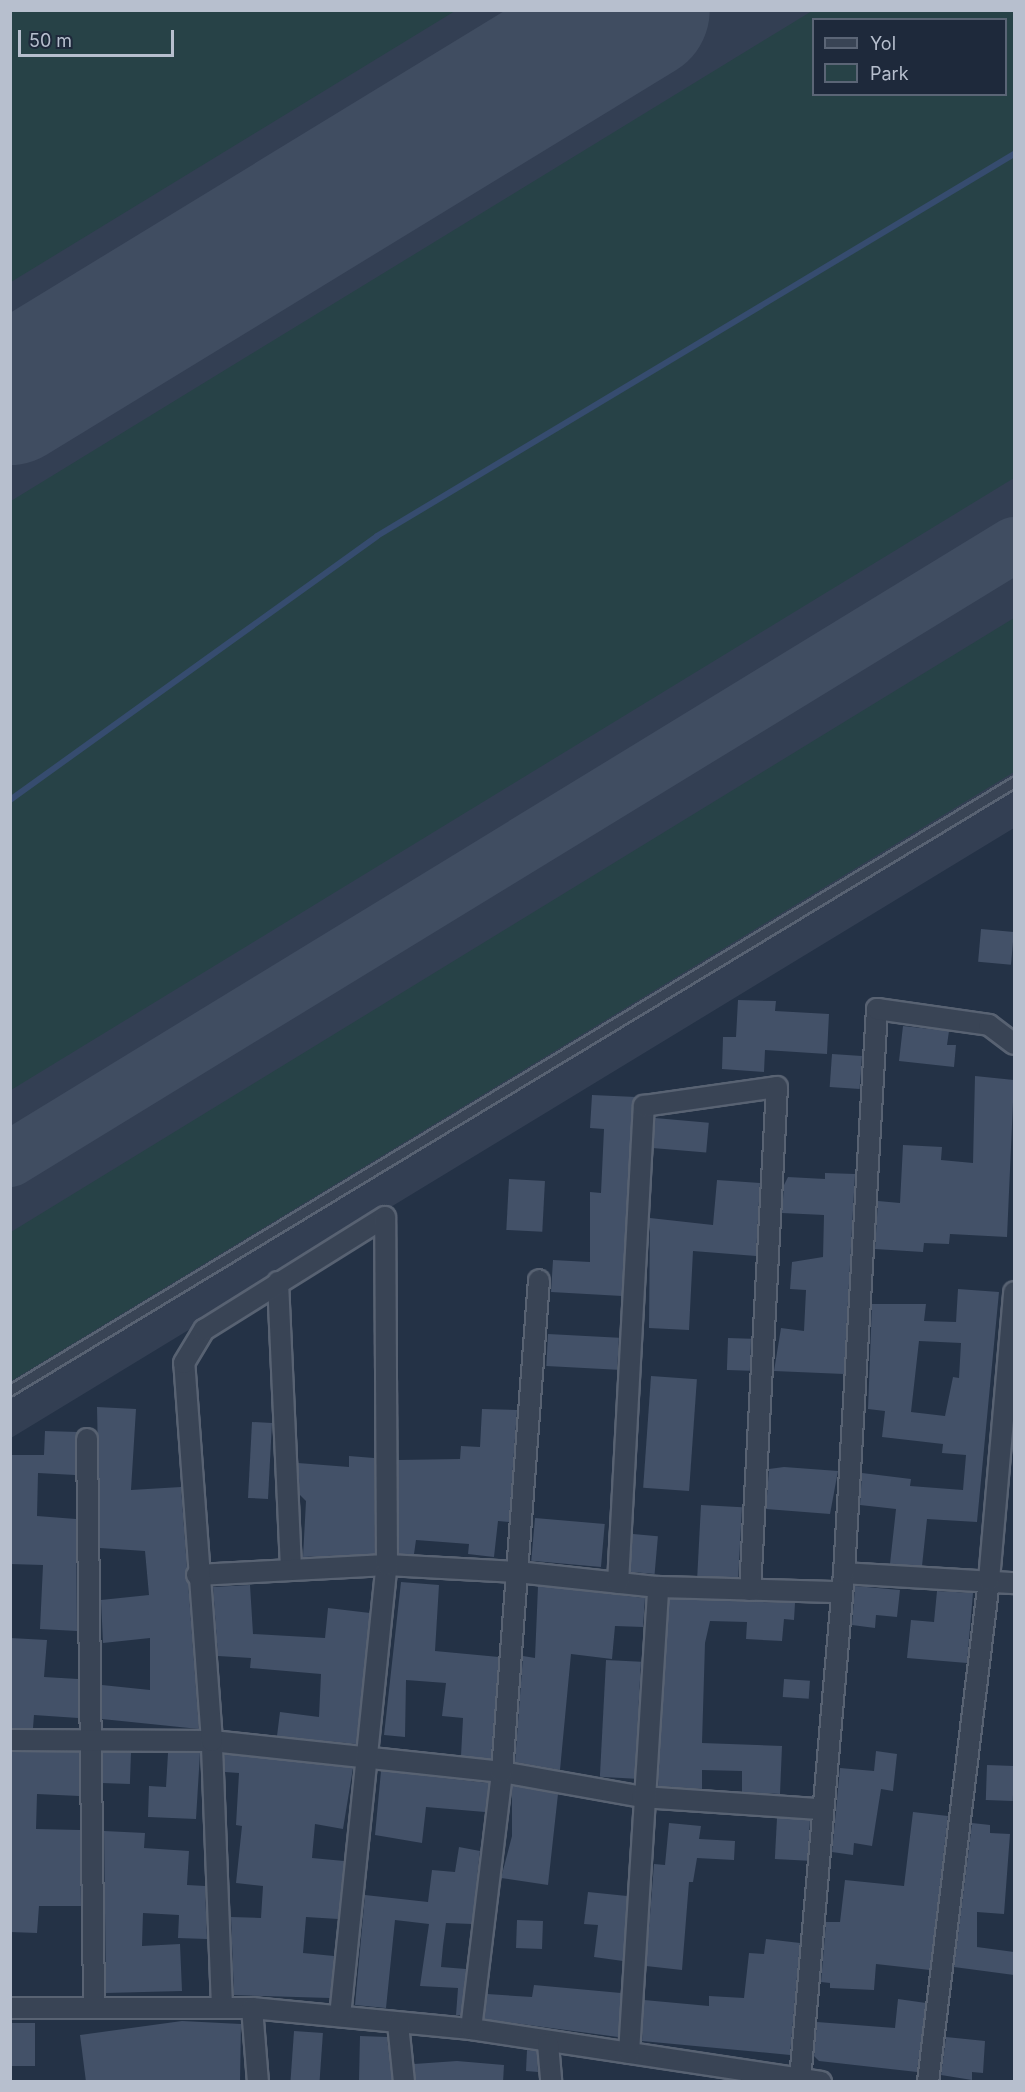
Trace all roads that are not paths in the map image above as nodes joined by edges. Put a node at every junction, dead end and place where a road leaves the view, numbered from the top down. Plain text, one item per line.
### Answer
1 (1014, 782) edge
2 (1014, 1044) edge
3 (539, 1280) dead end
4 (278, 1282) junction
5 (1014, 1292) edge
6 (10, 1390) edge
7 (87, 1438) dead end
8 (387, 1566) junction
9 (291, 1570) junction
10 (517, 1572) junction
11 (197, 1575) junction
12 (989, 1580) junction
13 (618, 1583) junction
14 (843, 1583) junction
15 (1014, 1583) edge
16 (658, 1587) junction
17 (750, 1590) junction
18 (10, 1740) edge
19 (88, 1741) junction
20 (212, 1741) junction
21 (364, 1761) junction
22 (502, 1772) junction
23 (642, 1797) junction
24 (820, 1809) junction
25 (94, 2007) junction
26 (222, 2007) junction
27 (10, 2008) edge
28 (252, 2008) junction
29 (340, 2016) junction
30 (398, 2024) junction
31 (471, 2029) junction
32 (548, 2044) junction
33 (630, 2053) junction
34 (800, 2079) junction
35 (258, 2082) edge
36 (404, 2082) edge
37 (551, 2082) edge
38 (821, 2082) edge
39 (928, 2082) edge

1 - 6 lane
2 - 14 street
3 - 10 street
4 - 8 street
4 - 9 street
4 - 11 street
5 - 12 street
7 - 19 street
8 - 9 street
8 - 10 street
8 - 21 street
9 - 11 street
10 - 13 street
10 - 22 street
11 - 20 street
12 - 14 street
12 - 15 street
12 - 39 street
13 - 16 street
13 - 17 street
14 - 17 street
14 - 24 street
16 - 17 street
16 - 23 street
18 - 19 street
19 - 20 street
19 - 25 street
20 - 21 street
20 - 26 street
21 - 22 street
21 - 29 street
22 - 23 street
22 - 31 street
23 - 24 street
23 - 33 street
24 - 34 street
25 - 26 street
25 - 27 street
26 - 28 street
28 - 29 street
28 - 35 street
29 - 30 street
30 - 31 street
30 - 36 street
31 - 32 street
32 - 33 street
32 - 37 street
33 - 34 street
34 - 38 street

